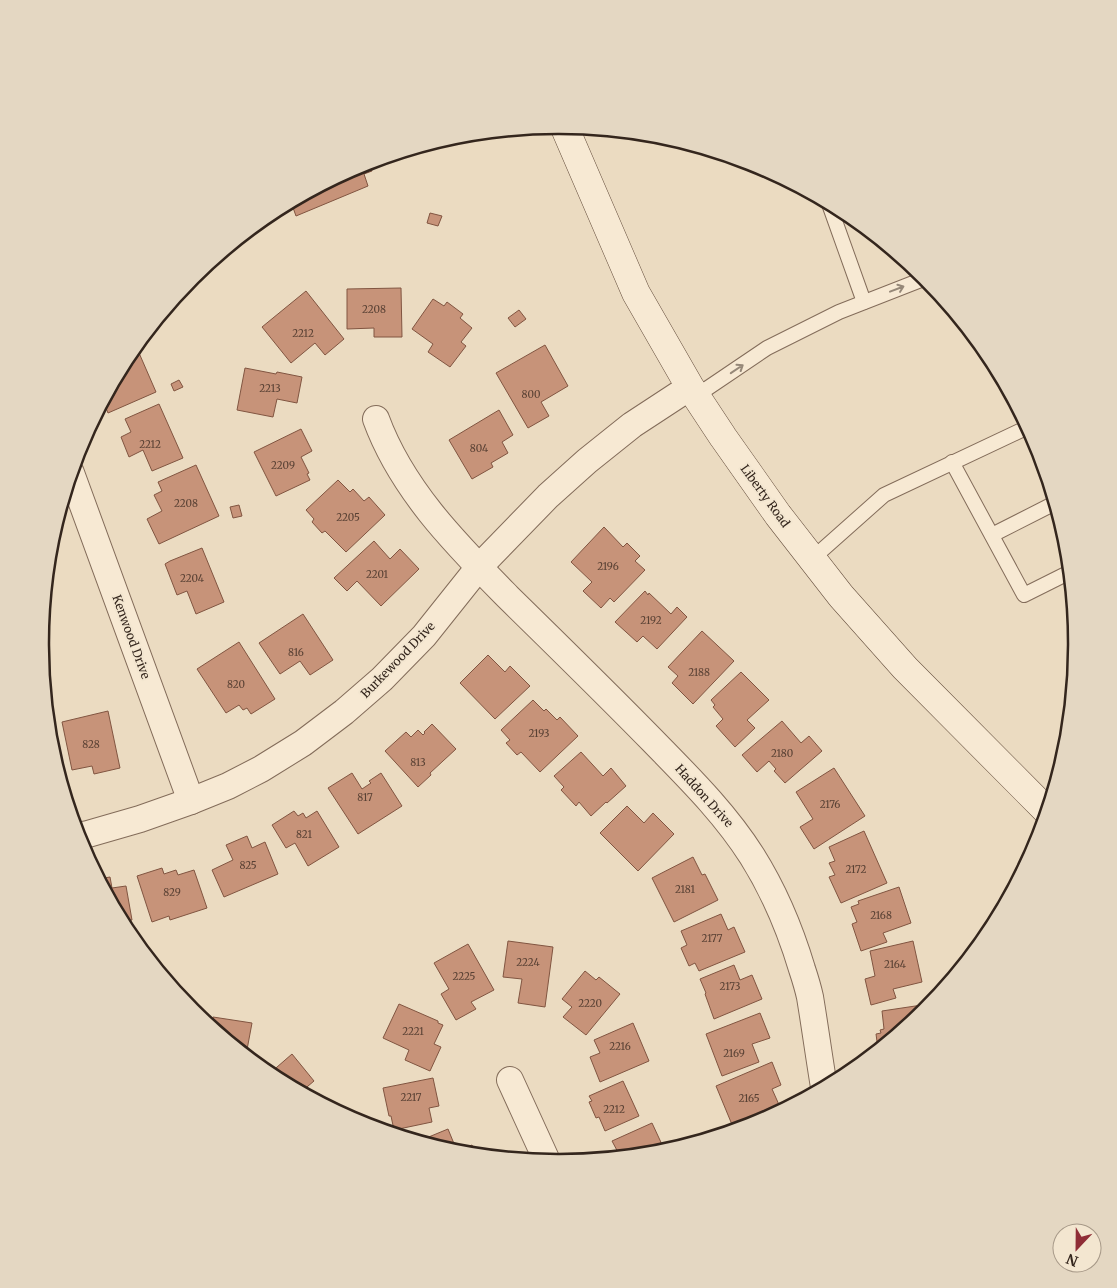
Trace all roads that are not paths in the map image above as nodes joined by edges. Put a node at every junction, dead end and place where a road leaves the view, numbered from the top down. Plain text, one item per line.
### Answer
1 (568, 134) edge
2 (833, 215) edge
3 (917, 282) edge
4 (864, 302) junction
5 (693, 391) junction
6 (376, 419) dead end
7 (1021, 430) edge
8 (952, 462) junction
9 (75, 484) edge
10 (1049, 506) edge
11 (992, 535) junction
12 (812, 559) junction
13 (478, 567) junction
14 (1064, 575) edge
15 (191, 802) junction
16 (1042, 806) edge
17 (86, 834) edge
18 (823, 1079) edge
19 (510, 1080) dead end
20 (544, 1154) edge

1 - 5 main road, Liberty Road
2 - 4 lane
4 -> 3 lane
5 -> 4 lane
5 - 12 main road, Liberty Road
5 - 13 street, Burkewood Drive
6 - 13 street, Haddon Drive
7 - 8 lane
8 - 11 lane
8 - 12 lane
9 - 15 street, Kenwood Drive
10 - 11 lane
11 - 14 lane
12 - 16 main road, Liberty Road
13 - 15 street, Burkewood Drive
13 - 18 street, Haddon Drive
15 - 17 street, Burkewood Drive
19 - 20 street

